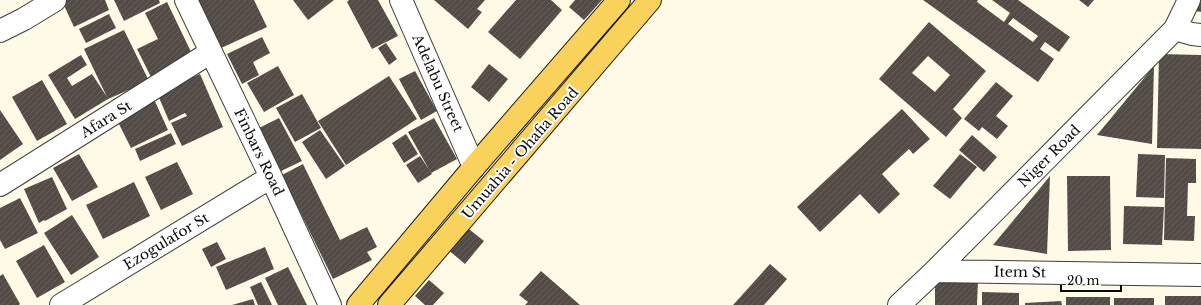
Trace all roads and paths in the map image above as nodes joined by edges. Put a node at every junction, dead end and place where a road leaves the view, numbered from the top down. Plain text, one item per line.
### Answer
1 (55, 0) edge
2 (186, 0) edge
3 (401, 0) edge
4 (619, 0) edge
5 (650, 0) edge
6 (1189, 0) edge
7 (1175, 29) junction
8 (0, 31) edge
9 (1201, 35) edge
10 (211, 52) junction
11 (474, 167) junction
12 (271, 177) junction
13 (0, 185) edge
14 (935, 271) junction
15 (1201, 275) edge
16 (61, 305) edge
17 (330, 305) edge
18 (358, 305) edge
19 (389, 305) edge
20 (899, 305) edge

1 - 8 street
2 - 10 street, Finbars Road
3 - 11 street, Adelabu Street
4 - 11 main road, Umuahia - Ohafia Road
5 - 19 main road, Umuahia - Ohafia Road
6 - 7 street, Niger Road
7 - 9 street
7 - 14 street, Niger Road
10 - 12 street, Finbars Road
10 - 13 street, Afara St
11 - 18 main road, Umuahia - Ohafia Road
12 - 16 street, Ezogulafor St
12 - 17 street, Finbars Road
14 - 15 street, Item St
14 - 20 street, Niger Road

